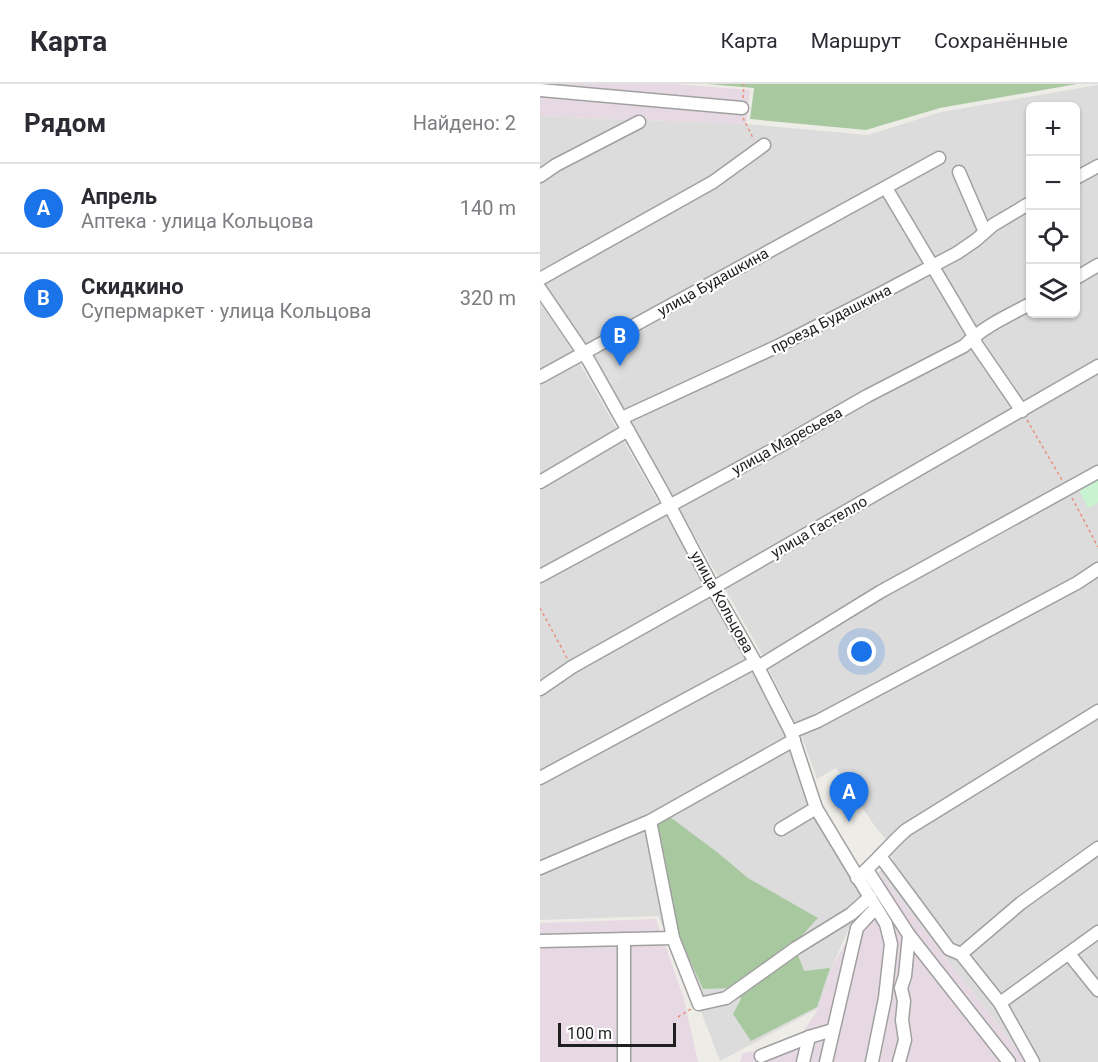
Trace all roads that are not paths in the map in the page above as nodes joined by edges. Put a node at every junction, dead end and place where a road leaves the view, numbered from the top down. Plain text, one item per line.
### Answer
1 (540, 90) edge
2 (742, 108) dead end
3 (639, 122) dead end
4 (764, 145) dead end
5 (939, 158) dead end
6 (1098, 166) edge
7 (959, 172) dead end
8 (540, 176) edge
9 (1080, 176) edge
10 (886, 188) junction
11 (1026, 205) edge
12 (985, 231) junction
13 (1098, 265) edge
14 (932, 266) junction
15 (1080, 276) edge
16 (540, 279) edge
17 (540, 289) edge
18 (1026, 306) edge
19 (974, 336) junction
20 (584, 353) junction
21 (1098, 366) edge
22 (540, 377) edge
23 (1022, 411) junction
24 (622, 418) junction
25 (628, 430) junction
26 (1098, 472) edge
27 (540, 482) edge
28 (669, 505) junction
29 (1098, 569) edge
30 (540, 576) edge
31 (713, 588) junction
32 (757, 664) junction
33 (540, 689) edge
34 (1098, 711) edge
35 (792, 736) junction
36 (540, 778) edge
37 (816, 808) junction
38 (650, 821) junction
39 (781, 829) dead end
40 (1098, 848) edge
41 (880, 856) junction
42 (540, 868) edge
43 (867, 870) junction
44 (857, 878) junction
45 (870, 897) junction
46 (871, 913) dead end
47 (1098, 932) edge
48 (909, 935) junction
49 (674, 938) junction
50 (624, 939) junction
51 (540, 940) edge
52 (961, 954) junction
53 (1069, 954) junction
54 (1098, 990) edge
55 (1000, 1004) junction
56 (833, 1030) junction
57 (809, 1036) junction
58 (784, 1047) junction
59 (761, 1056) dead end
60 (624, 1062) edge
61 (780, 1062) edge
62 (803, 1062) edge
63 (826, 1062) edge
64 (872, 1062) edge
65 (899, 1062) edge
66 (1009, 1062) edge
67 (1033, 1062) edge

1 - 2 street
3 - 8 street
4 - 16 street
5 - 10 street, улица Будашкина
6 - 9 street
7 - 12 street
10 - 14 street
10 - 20 street, улица Будашкина
11 - 12 street, проезд Будашкина
12 - 14 street, проезд Будашкина
13 - 15 street
14 - 19 street
14 - 24 street, проезд Будашкина
17 - 20 street, улица Кольцова
18 - 19 street, улица Маресьева
19 - 23 street
19 - 28 street, улица Маресьева
20 - 22 street, улица Будашкина
20 - 24 street, улица Кольцова
21 - 23 street, улица Гастелло
23 - 31 street, улица Гастелло
24 - 25 street, улица Кольцова
25 - 27 street
25 - 28 street, улица Кольцова
26 - 32 street
28 - 30 street, улица Маресьева
28 - 31 street, улица Кольцова
29 - 35 street
31 - 32 street, улица Кольцова
31 - 33 street, улица Гастелло
32 - 35 street, улица Кольцова
32 - 36 street
34 - 41 street
35 - 37 street, улица Кольцова
35 - 38 street
37 - 39 street
37 - 44 street, улица Кольцова
38 - 42 street
38 - 49 street
40 - 52 street
41 - 43 street
41 - 52 street
43 - 44 street
43 - 48 street
44 - 45 street, улица Кольцова
45 - 49 street
45 - 64 street, улица Кольцова
46 - 56 street
47 - 53 street
48 - 65 street
48 - 66 street
49 - 50 street
50 - 51 street
50 - 60 street
52 - 55 street
53 - 54 street
53 - 55 street
55 - 67 street
56 - 57 street
56 - 63 street
57 - 58 street
57 - 62 street
58 - 59 street
58 - 61 street

